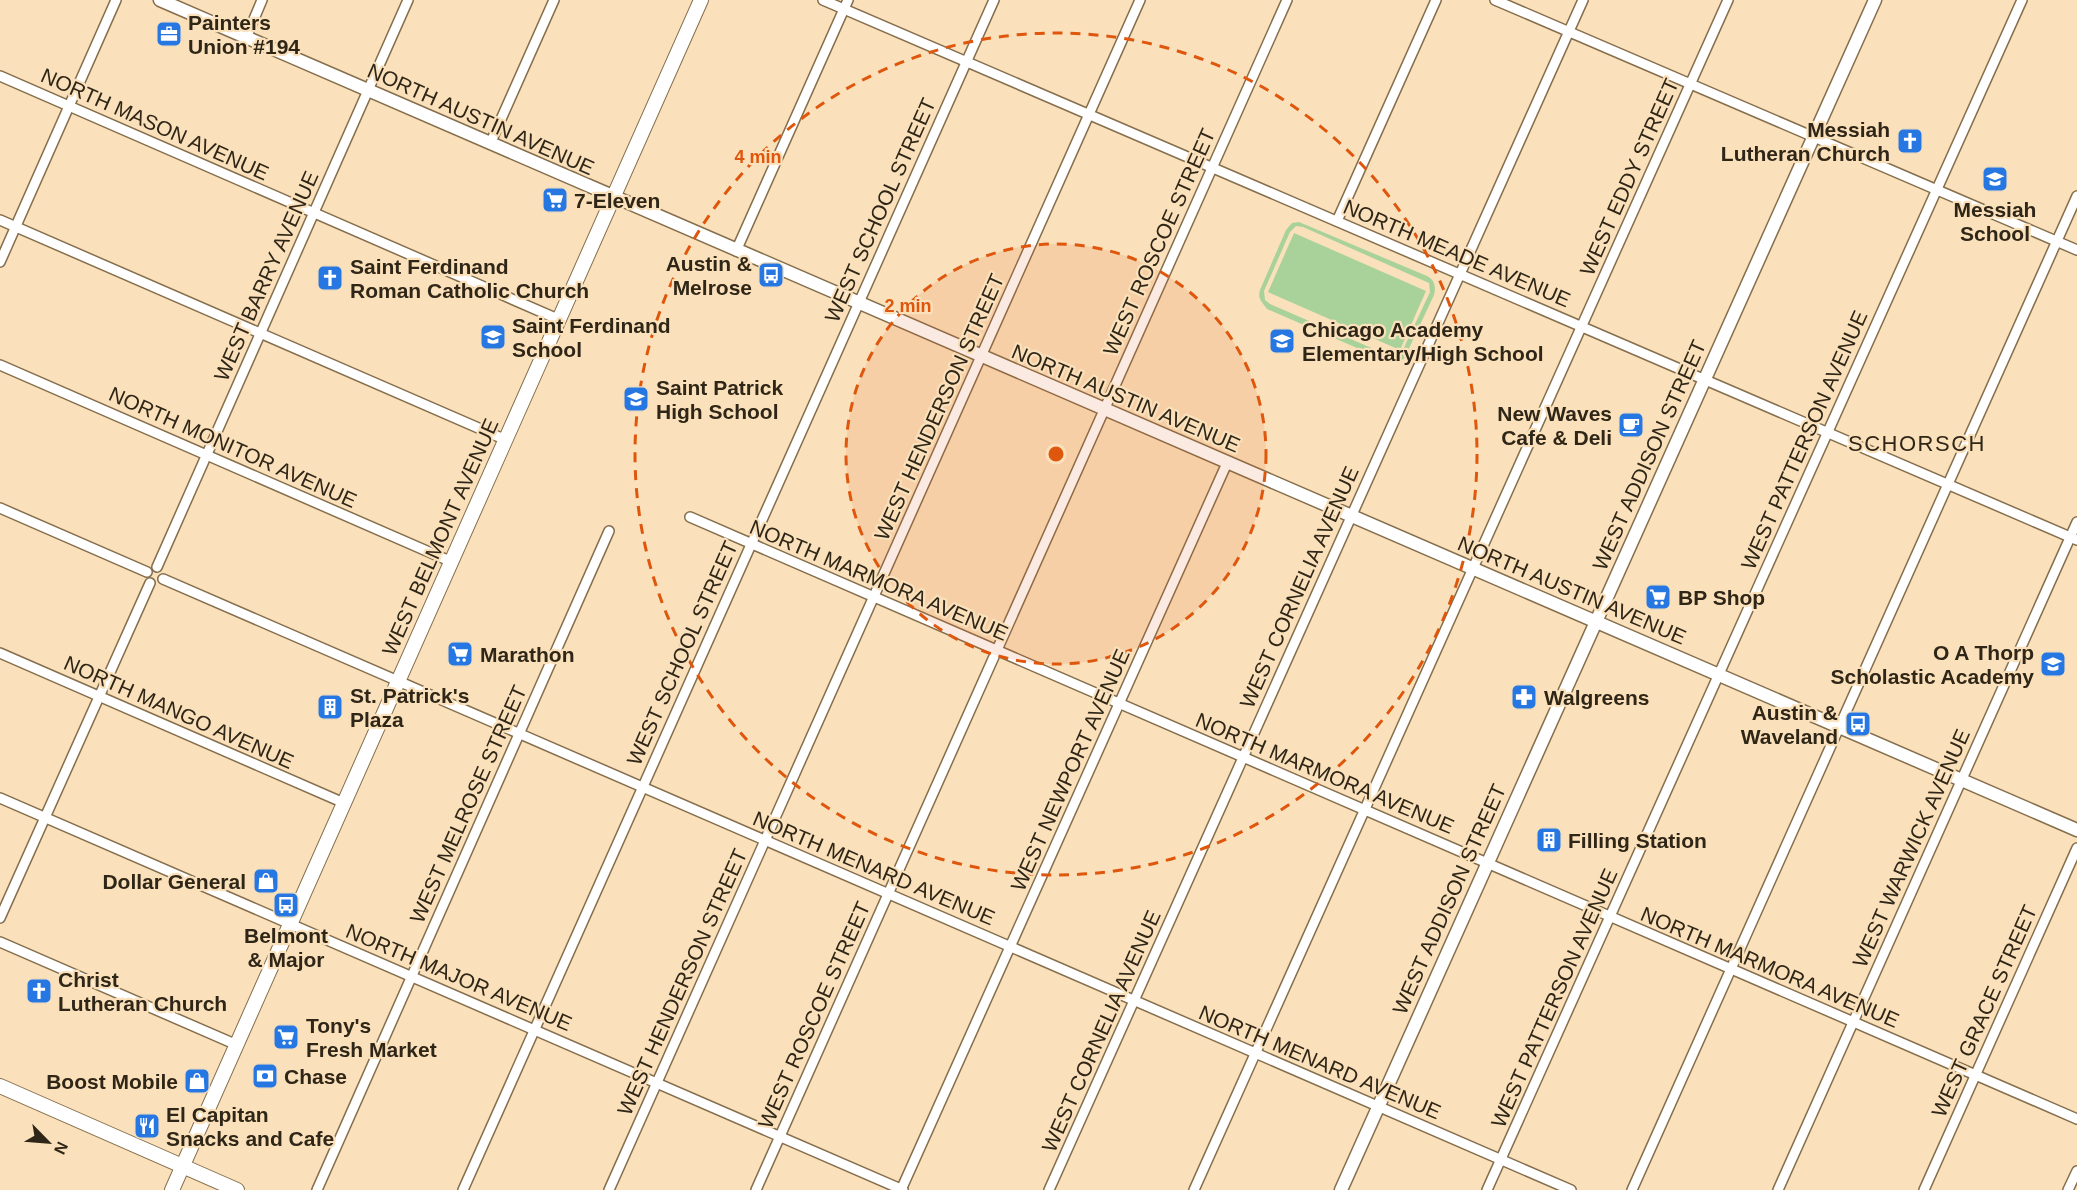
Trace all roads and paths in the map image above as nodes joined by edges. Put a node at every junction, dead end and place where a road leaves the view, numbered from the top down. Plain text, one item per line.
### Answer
1 (116, 0) edge
2 (160, 0) edge
3 (262, 0) edge
4 (408, 0) edge
5 (554, 0) edge
6 (701, 0) edge
7 (823, 0) edge
8 (994, 0) edge
9 (1140, 0) edge
10 (1287, 0) edge
11 (1436, 0) edge
12 (1495, 0) edge
13 (1583, 0) edge
14 (1728, 0) edge
15 (1875, 0) edge
16 (2022, 0) edge
17 (846, 4) edge
18 (1569, 32) junction
19 (246, 38) junction
20 (966, 62) junction
21 (0, 76) edge
22 (1690, 84) junction
23 (368, 91) junction
24 (69, 106) junction
25 (1089, 114) junction
26 (1814, 137) junction
27 (490, 144) junction
28 (1212, 167) junction
29 (1936, 189) junction
30 (2077, 196) edge
31 (614, 198) junction
32 (314, 212) junction
33 (0, 220) edge
34 (1337, 221) junction
35 (16, 226) junction
36 (2057, 241) junction
37 (2077, 250) edge
38 (736, 251) junction
39 (0, 262) edge
40 (1460, 274) junction
41 (858, 304) junction
42 (560, 320) junction
43 (1582, 326) junction
44 (260, 333) junction
45 (981, 356) junction
46 (0, 364) edge
47 (1705, 379) junction
48 (1104, 409) junction
49 (1828, 432) junction
50 (506, 440) junction
51 (206, 455) junction
52 (1227, 463) junction
53 (1948, 484) junction
54 (0, 508) edge
55 (1351, 516) junction
56 (690, 518) dead end
57 (2077, 522) edge
58 (609, 531) dead end
59 (2074, 538) edge
60 (751, 544) junction
61 (452, 562) junction
62 (158, 567) junction
63 (1473, 568) junction
64 (147, 572) junction
65 (163, 579) junction
66 (150, 583) junction
67 (874, 597) junction
68 (1596, 621) junction
69 (996, 651) junction
70 (0, 653) edge
71 (1718, 674) junction
72 (398, 682) junction
73 (99, 696) junction
74 (1119, 704) junction
75 (1839, 727) junction
76 (519, 734) junction
77 (1242, 757) junction
78 (1961, 780) junction
79 (642, 788) junction
80 (0, 798) edge
81 (344, 803) junction
82 (1364, 810) junction
83 (45, 817) junction
84 (2077, 830) edge
85 (765, 841) junction
86 (2077, 848) edge
87 (1486, 863) junction
88 (888, 894) junction
89 (1610, 917) junction
90 (0, 918) edge
91 (290, 924) junction
92 (0, 942) edge
93 (1011, 947) junction
94 (1731, 969) junction
95 (411, 976) junction
96 (1134, 1001) junction
97 (1853, 1022) junction
98 (534, 1030) junction
99 (237, 1045) junction
100 (1255, 1053) junction
101 (1975, 1075) junction
102 (657, 1083) junction
103 (0, 1086) edge
104 (1378, 1107) junction
105 (2077, 1119) edge
106 (780, 1137) junction
107 (1501, 1160) junction
108 (183, 1166) junction
109 (2077, 1171) edge
110 (172, 1190) edge
111 (237, 1190) edge
112 (317, 1190) edge
113 (463, 1190) edge
114 (609, 1190) edge
115 (756, 1190) edge
116 (902, 1190) edge
117 (1050, 1190) edge
118 (1194, 1190) edge
119 (1341, 1190) edge
120 (1487, 1190) edge
121 (1571, 1190) edge
122 (1632, 1190) edge
123 (1778, 1190) edge
124 (1924, 1190) edge
125 (2068, 1190) edge

1 - 24 street
2 - 19 street, NORTH AUSTIN AVENUE
3 - 19 street
4 - 23 street, WEST BARRY AVENUE
5 - 27 street
6 - 31 main road, WEST BELMONT AVENUE
7 - 17 street, NORTH MEADE AVENUE
8 - 20 street, WEST SCHOOL STREET
9 - 25 street, WEST HENDERSON STREET
10 - 28 street, WEST ROSCOE STREET
11 - 34 street
12 - 18 street
13 - 18 street, WEST CORNELIA AVENUE
14 - 22 street, WEST EDDY STREET
15 - 26 street, WEST ADDISON STREET
16 - 29 street, WEST PATTERSON AVENUE
17 - 20 street, NORTH MEADE AVENUE
17 - 38 street
18 - 22 street
18 - 40 street, WEST CORNELIA AVENUE
19 - 23 street, NORTH AUSTIN AVENUE
20 - 25 street, NORTH MEADE AVENUE
20 - 41 street, WEST SCHOOL STREET
21 - 24 street, NORTH MASON AVENUE
22 - 26 street
22 - 43 street, WEST EDDY STREET
23 - 27 street, NORTH AUSTIN AVENUE
23 - 32 street, WEST BARRY AVENUE
24 - 32 street, NORTH MASON AVENUE
24 - 35 street
25 - 28 street, NORTH MEADE AVENUE
25 - 45 street, WEST HENDERSON STREET
26 - 29 street
26 - 47 street, WEST ADDISON STREET
27 - 31 street, NORTH AUSTIN AVENUE
28 - 34 street, NORTH MEADE AVENUE
28 - 48 street, WEST ROSCOE STREET
29 - 36 street
29 - 49 street, WEST PATTERSON AVENUE
30 - 36 street
31 - 38 street, NORTH AUSTIN AVENUE
31 - 42 main road, WEST BELMONT AVENUE
32 - 42 street, NORTH MASON AVENUE
32 - 44 street, WEST BARRY AVENUE
33 - 35 street
34 - 40 street, NORTH MEADE AVENUE
35 - 39 street
35 - 44 street
36 - 37 street
36 - 53 street
38 - 41 street, NORTH AUSTIN AVENUE
40 - 43 street, NORTH MEADE AVENUE
40 - 55 street, WEST CORNELIA AVENUE
41 - 45 street, NORTH AUSTIN AVENUE
41 - 60 street, WEST SCHOOL STREET
42 - 50 main road, WEST BELMONT AVENUE
43 - 47 street, NORTH MEADE AVENUE
43 - 63 street, WEST EDDY STREET
44 - 50 street
44 - 51 street, WEST BARRY AVENUE
45 - 48 street, NORTH AUSTIN AVENUE
45 - 67 street, WEST HENDERSON STREET
46 - 51 street, NORTH MONITOR AVENUE
47 - 49 street, NORTH MEADE AVENUE
47 - 68 street, WEST ADDISON STREET
48 - 52 street, NORTH AUSTIN AVENUE
48 - 69 street, WEST ROSCOE STREET
49 - 53 street, NORTH MEADE AVENUE
49 - 71 street, WEST PATTERSON AVENUE
50 - 61 main road, WEST BELMONT AVENUE
51 - 61 street, NORTH MONITOR AVENUE
51 - 62 street, WEST BARRY AVENUE
52 - 55 street, NORTH AUSTIN AVENUE
52 - 74 street, WEST NEWPORT AVENUE
53 - 59 street, NORTH MEADE AVENUE
53 - 75 street
54 - 64 street
55 - 63 street, NORTH AUSTIN AVENUE
55 - 77 street, WEST CORNELIA AVENUE
56 - 60 street, NORTH MARMORA AVENUE
57 - 59 street, WEST WARWICK AVENUE
58 - 76 street, WEST MELROSE STREET
59 - 78 street, WEST WARWICK AVENUE
60 - 67 street, NORTH MARMORA AVENUE
60 - 79 street, WEST SCHOOL STREET
61 - 72 main road, WEST BELMONT AVENUE
62 - 64 street
62 - 65 street
63 - 68 street, NORTH AUSTIN AVENUE
63 - 82 street, WEST EDDY STREET
64 - 66 street
65 - 66 street
65 - 72 street, NORTH MENARD AVENUE
66 - 73 street
67 - 69 street, NORTH MARMORA AVENUE
67 - 85 street, WEST HENDERSON STREET
68 - 71 street, NORTH AUSTIN AVENUE
68 - 87 street, WEST ADDISON STREET
69 - 74 street, NORTH MARMORA AVENUE
69 - 88 street, WEST ROSCOE STREET
70 - 73 street, NORTH MANGO AVENUE
71 - 75 street, NORTH AUSTIN AVENUE
71 - 89 street, WEST PATTERSON AVENUE
72 - 76 street, NORTH MENARD AVENUE
72 - 81 main road, WEST BELMONT AVENUE
73 - 81 street, NORTH MANGO AVENUE
73 - 83 street
74 - 77 street, NORTH MARMORA AVENUE
74 - 93 street, WEST NEWPORT AVENUE
75 - 78 street, NORTH AUSTIN AVENUE
75 - 94 street
76 - 79 street, NORTH MENARD AVENUE
76 - 95 street, WEST MELROSE STREET
77 - 82 street, NORTH MARMORA AVENUE
77 - 96 street, WEST CORNELIA AVENUE
78 - 84 street, NORTH AUSTIN AVENUE
78 - 97 street, WEST WARWICK AVENUE
79 - 85 street, NORTH MENARD AVENUE
79 - 98 street, WEST SCHOOL STREET
80 - 83 street, NORTH MAJOR AVENUE
81 - 91 main road, WEST BELMONT AVENUE
82 - 87 street, NORTH MARMORA AVENUE
82 - 100 street, WEST EDDY STREET
83 - 90 street
83 - 91 street, NORTH MAJOR AVENUE
85 - 88 street, NORTH MENARD AVENUE
85 - 102 street, WEST HENDERSON STREET
86 - 101 street, WEST GRACE STREET
87 - 89 street, NORTH MARMORA AVENUE
87 - 104 street, WEST ADDISON STREET
88 - 93 street, NORTH MENARD AVENUE
88 - 106 street, WEST ROSCOE STREET
89 - 94 street, NORTH MARMORA AVENUE
89 - 107 street, WEST PATTERSON AVENUE
91 - 95 street, NORTH MAJOR AVENUE
91 - 99 main road, WEST BELMONT AVENUE
92 - 99 street
93 - 96 street, NORTH MENARD AVENUE
93 - 116 street, WEST NEWPORT AVENUE
94 - 97 street, NORTH MARMORA AVENUE
94 - 122 street
95 - 98 street, NORTH MAJOR AVENUE
95 - 112 street, WEST MELROSE STREET
96 - 100 street, NORTH MENARD AVENUE
96 - 117 street, WEST CORNELIA AVENUE
97 - 101 street, NORTH MARMORA AVENUE
97 - 123 street, WEST WARWICK AVENUE
98 - 102 street, NORTH MAJOR AVENUE
98 - 113 street, WEST SCHOOL STREET
99 - 108 main road, WEST BELMONT AVENUE
100 - 104 street, NORTH MENARD AVENUE
100 - 118 street, WEST EDDY STREET
101 - 105 street, NORTH MARMORA AVENUE
101 - 124 street, WEST GRACE STREET
102 - 106 street, NORTH MAJOR AVENUE
102 - 114 street, WEST HENDERSON STREET
103 - 108 main road
104 - 107 street, NORTH MENARD AVENUE
104 - 119 street, WEST ADDISON STREET
106 - 115 street, WEST ROSCOE STREET
106 - 116 street, NORTH MAJOR AVENUE
107 - 120 street, WEST PATTERSON AVENUE
107 - 121 street, NORTH MENARD AVENUE
108 - 110 main road, WEST BELMONT AVENUE
108 - 111 main road
109 - 125 street

